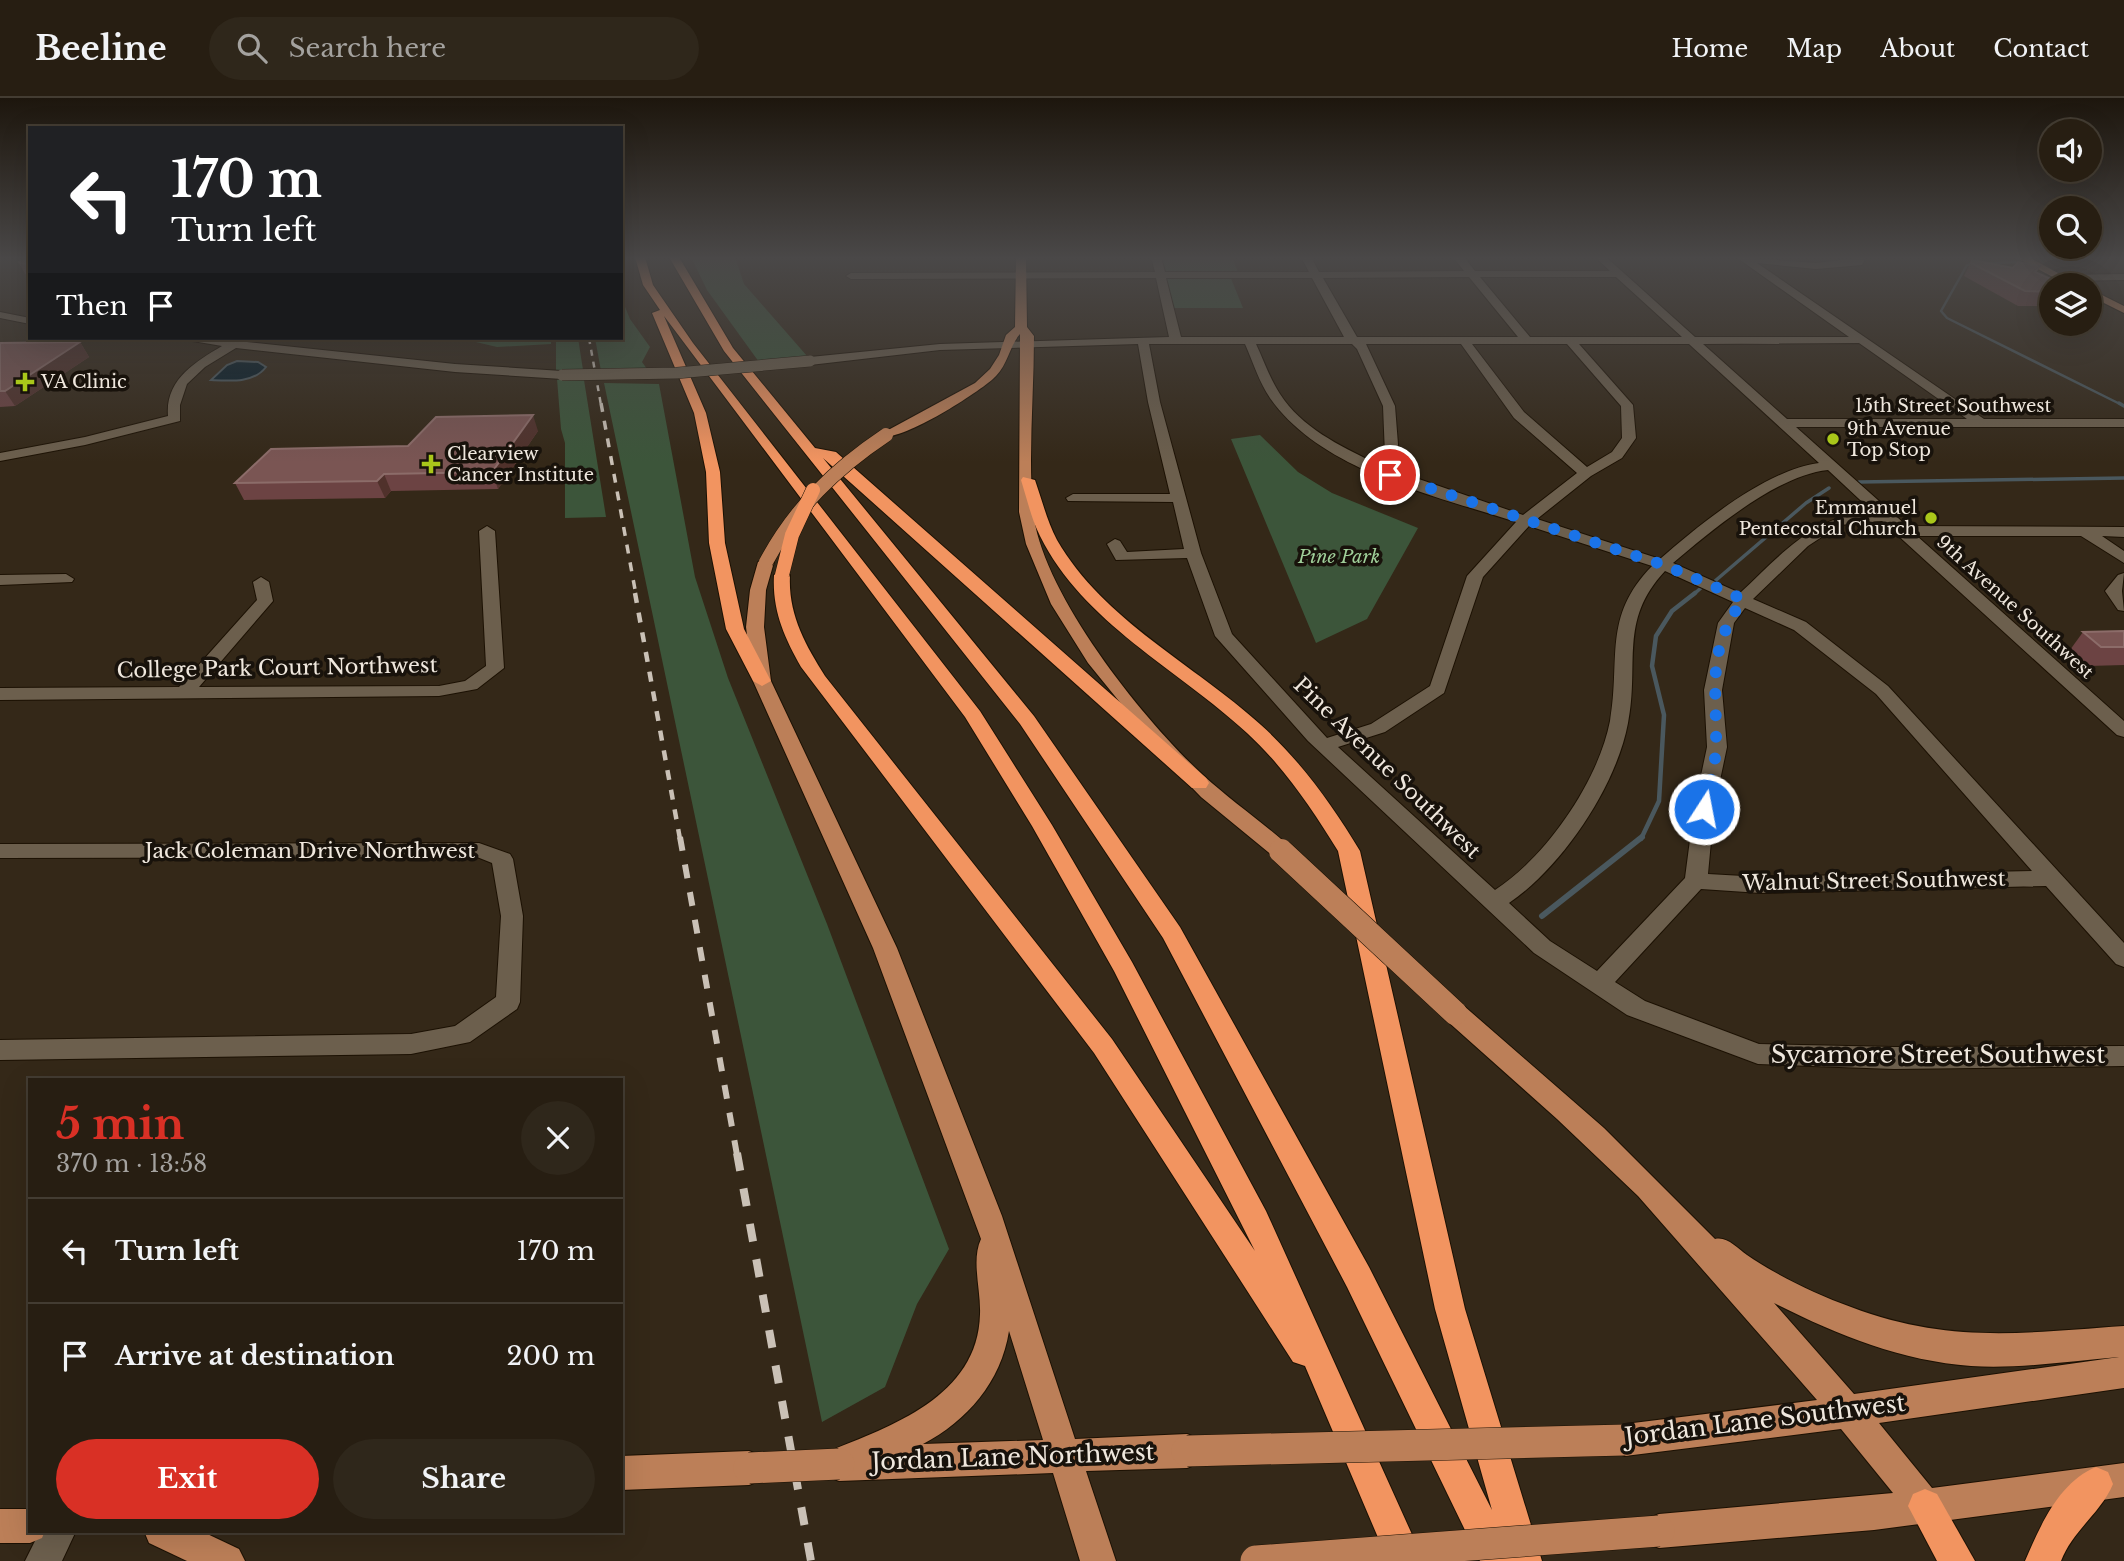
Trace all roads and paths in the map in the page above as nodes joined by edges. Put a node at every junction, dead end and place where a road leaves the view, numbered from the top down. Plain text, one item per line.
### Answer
1 (661, 325) edge
2 (676, 325) edge
3 (713, 325) edge
4 (1172, 325) edge
5 (1343, 325) edge
6 (1514, 325) edge
7 (1675, 325) edge
8 (1837, 325) edge
9 (1021, 328) joint
10 (199, 340) edge
11 (1858, 340) junction
12 (1693, 341) junction
13 (1143, 342) junction
14 (1176, 342) junction
15 (1356, 342) junction
16 (1465, 342) junction
17 (1528, 342) junction
18 (1571, 342) junction
19 (1250, 343) junction
20 (234, 344) junction
21 (1028, 344) junction
22 (1010, 345) junction
23 (1783, 423) junction
24 (2124, 423) edge
25 (1983, 424) junction
26 (1556, 448) junction
27 (810, 451) junction
28 (1617, 455) junction
29 (0, 457) edge
30 (1829, 466) junction
31 (1375, 467) junction
32 (1586, 473) junction
33 (1028, 480) junction
34 (813, 490) joint
35 (1073, 498) dead end
36 (1179, 498) junction
37 (1884, 516) junction
38 (1526, 520) junction
39 (487, 531) dead end
40 (1900, 531) junction
41 (2085, 532) junction
42 (2124, 532) edge
43 (1115, 544) dead end
44 (1193, 553) junction
45 (2124, 558) edge
46 (1664, 565) junction
47 (774, 568) junction
48 (2124, 578) edge
49 (66, 579) dead end
50 (0, 580) edge
51 (261, 582) dead end
52 (1743, 599) junction
53 (2124, 606) edge
54 (762, 681) junction
55 (186, 692) junction
56 (0, 694) edge
57 (2124, 731) edge
58 (1324, 745) junction
59 (1199, 783) junction
60 (0, 851) edge
61 (2052, 878) junction
62 (1696, 881) junction
63 (1494, 902) junction
64 (2124, 958) edge
65 (1600, 984) junction
66 (0, 1050) edge
67 (2124, 1056) edge
68 (1672, 1212) junction
69 (988, 1216) junction
70 (2124, 1341) edge
71 (2124, 1372) edge
72 (1337, 1402) junction
73 (1848, 1411) junction
74 (1404, 1445) joint
75 (1065, 1454) junction
76 (839, 1464) junction
77 (623, 1473) edge
78 (2110, 1482) edge
79 (1925, 1506) junction
80 (28, 1525) edge
81 (0, 1526) edge
82 (58, 1533) edge
83 (164, 1533) edge
84 (43, 1561) edge
85 (227, 1561) edge
86 (1098, 1561) edge
87 (1256, 1561) edge
88 (1405, 1561) edge
89 (1499, 1561) edge
90 (1524, 1561) edge
91 (1957, 1561) edge
92 (2043, 1561) edge

1 - 54 highway
2 - 72 highway
3 - 27 highway
4 - 14 street
5 - 15 street
6 - 17 street
7 - 12 street, 9th Avenue Southwest
8 - 11 street
9 - 21 main road
9 - 22 main road
10 - 20 street
11 - 12 street
11 - 25 street
12 - 18 street
12 - 23 street, 9th Avenue Southwest
13 - 14 street
13 - 21 street
13 - 36 street, Pine Avenue Southwest
14 - 19 street
15 - 16 street
15 - 19 street
15 - 31 street
16 - 17 street
16 - 26 street
17 - 18 street
18 - 28 street
19 - 31 street
20 - 22 street, bridge
20 - 29 street
21 - 22 street
21 - 33 main road
22 - 34 main road, bridge
23 - 25 street, 15th Street Southwest
23 - 30 street, 9th Avenue Southwest
24 - 25 street, 15th Street Southwest
26 - 28 street
26 - 32 street
27 - 59 highway
27 - 89 highway
28 - 32 street
30 - 37 street, 9th Avenue Southwest
30 - 46 street
31 - 38 street
32 - 38 street
33 - 59 main road
33 - 90 highway
34 - 47 highway, bridge
35 - 36 street
36 - 44 street, Pine Avenue Southwest
37 - 40 street, 9th Avenue Southwest
37 - 52 street
38 - 46 street
38 - 58 street
39 - 55 street, College Park Court Northwest
40 - 41 street
40 - 57 street, 9th Avenue Southwest
41 - 42 street
41 - 45 street
43 - 44 street
44 - 58 street, Pine Avenue Southwest
46 - 52 street
46 - 63 street
47 - 54 main road
47 - 72 highway
48 - 53 street
49 - 50 street
51 - 55 street
52 - 61 street
52 - 62 street
54 - 69 main road
55 - 56 street, College Park Court Northwest
58 - 63 street, Pine Avenue Southwest
59 - 68 main road, bridge
60 - 66 street, Jack Coleman Drive Northwest
61 - 62 street, Walnut Street Southwest
61 - 64 street
62 - 65 street
63 - 65 street, Pine Avenue Southwest
65 - 67 street, Sycamore Street Southwest
68 - 70 main road
68 - 73 main road
69 - 75 main road
69 - 76 main road
71 - 73 main road, Jordan Lane Southwest
72 - 88 highway
73 - 74 main road, Jordan Lane Southwest, bridge
73 - 79 main road
74 - 75 main road, Jordan Lane Northwest, bridge
75 - 76 main road, Jordan Lane Northwest
75 - 86 main road
76 - 77 main road, Jordan Lane Northwest, bridge
78 - 79 main road
78 - 92 highway
79 - 87 main road, bridge
79 - 91 highway
80 - 81 main road
82 - 84 street
83 - 85 main road

